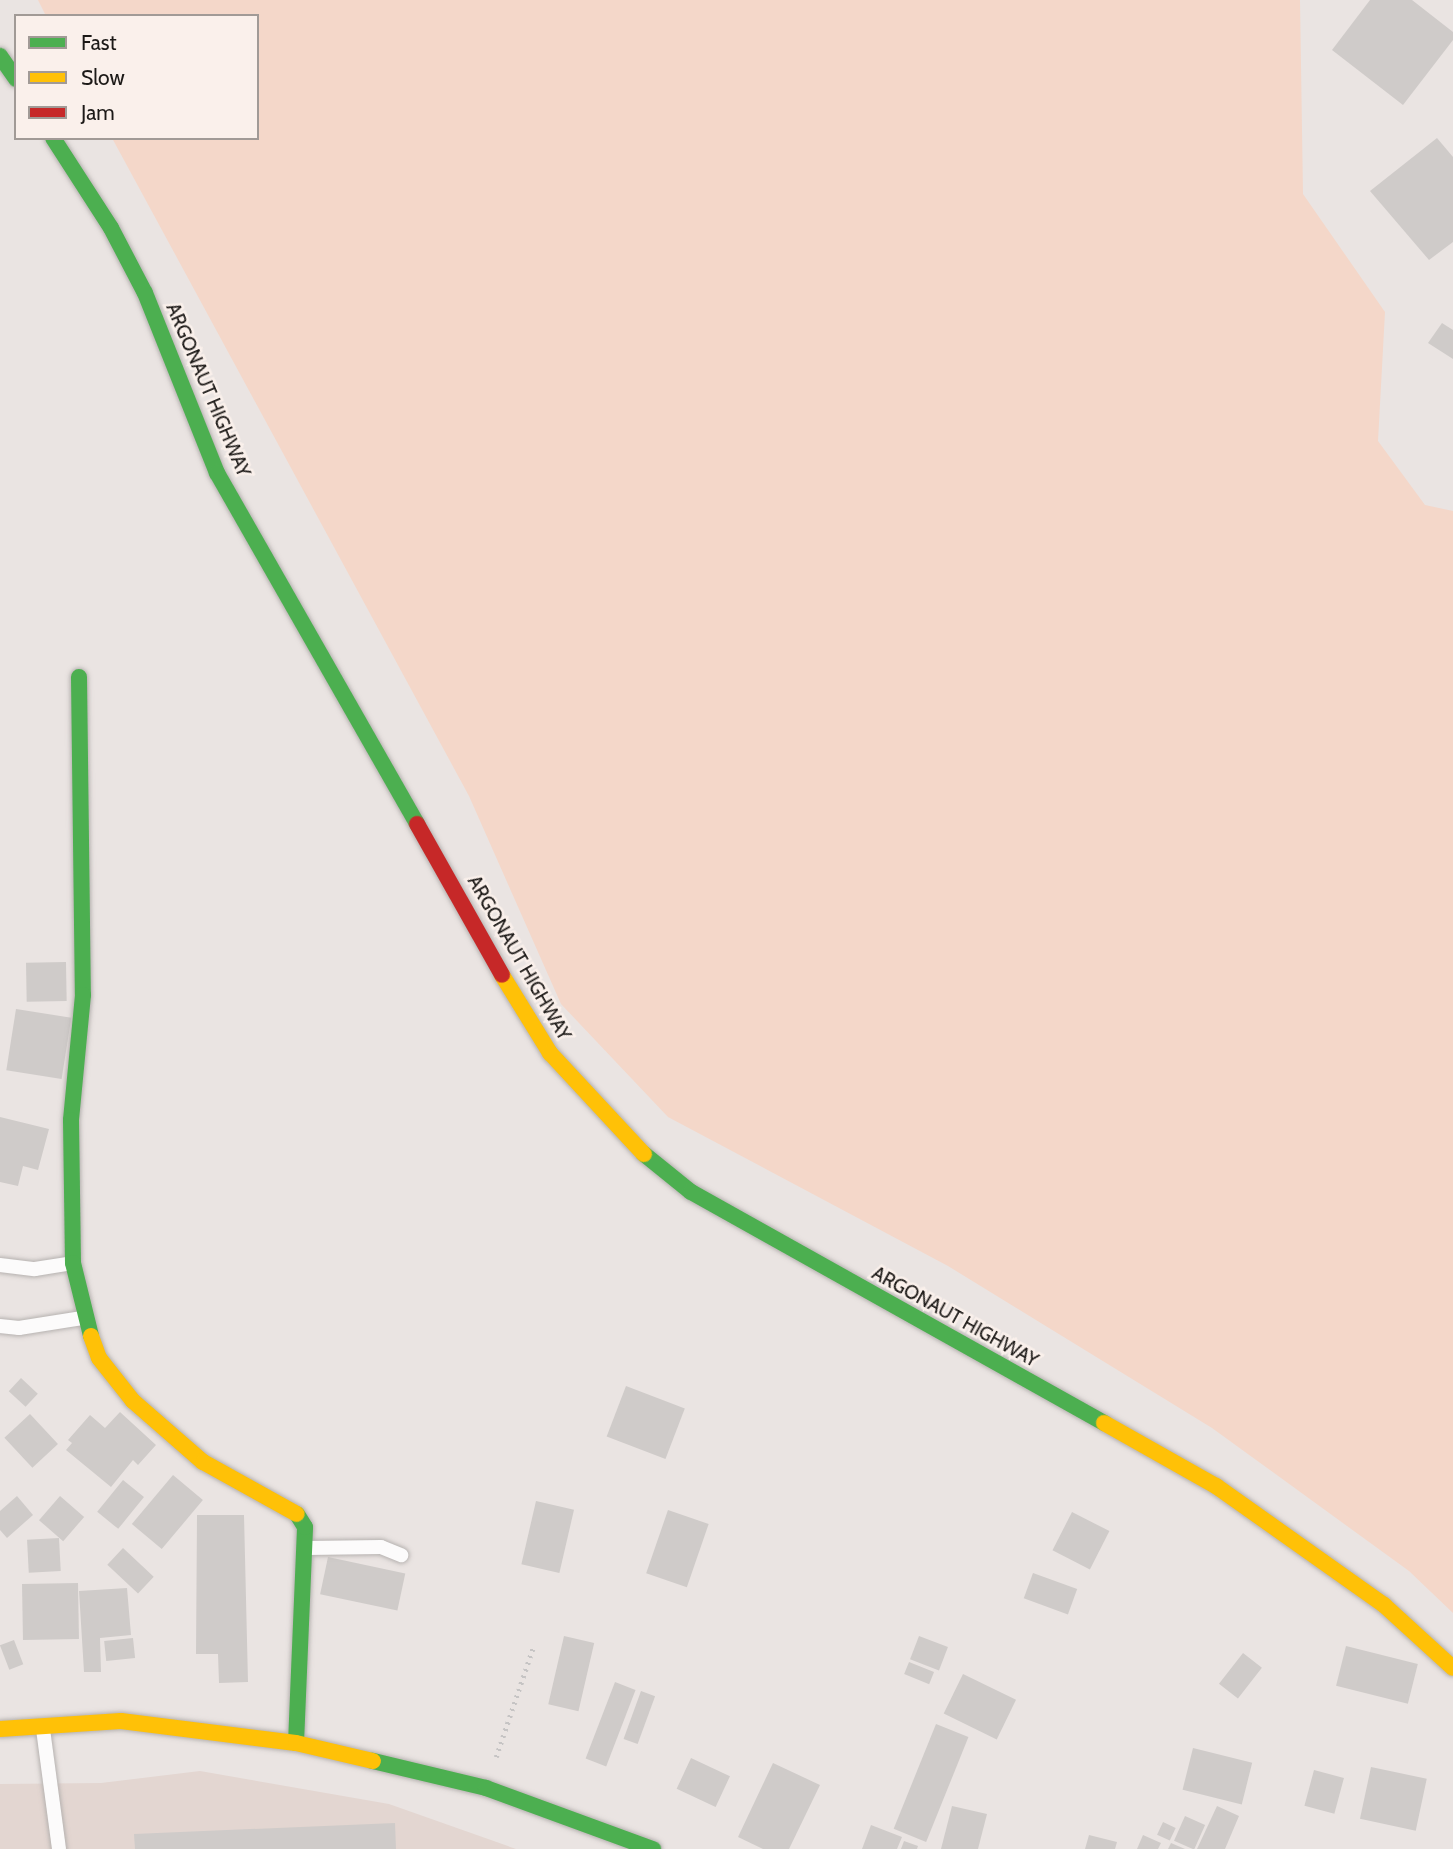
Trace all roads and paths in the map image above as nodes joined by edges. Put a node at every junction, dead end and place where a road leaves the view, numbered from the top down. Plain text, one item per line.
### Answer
1 (0, 56) edge
2 (14, 76) edge
3 (54, 140) edge
4 (79, 677) dead end
5 (73, 1263) junction
6 (0, 1265) edge
7 (83, 1318) junction
8 (0, 1325) edge
9 (306, 1548) junction
10 (401, 1555) dead end
11 (533, 1648) dead end
12 (1453, 1668) edge
13 (42, 1723) junction
14 (0, 1729) edge
15 (296, 1743) junction
16 (486, 1788) junction
17 (59, 1849) edge
18 (653, 1849) edge

1 - 2 main road
3 - 12 main road, ARGONAUT HIGHWAY
4 - 5 main road
5 - 6 lane
5 - 7 main road
7 - 8 lane
7 - 9 main road
9 - 10 lane
9 - 15 main road
11 - 16 path
13 - 14 main road
13 - 15 main road
13 - 17 lane
15 - 16 main road
16 - 18 main road

